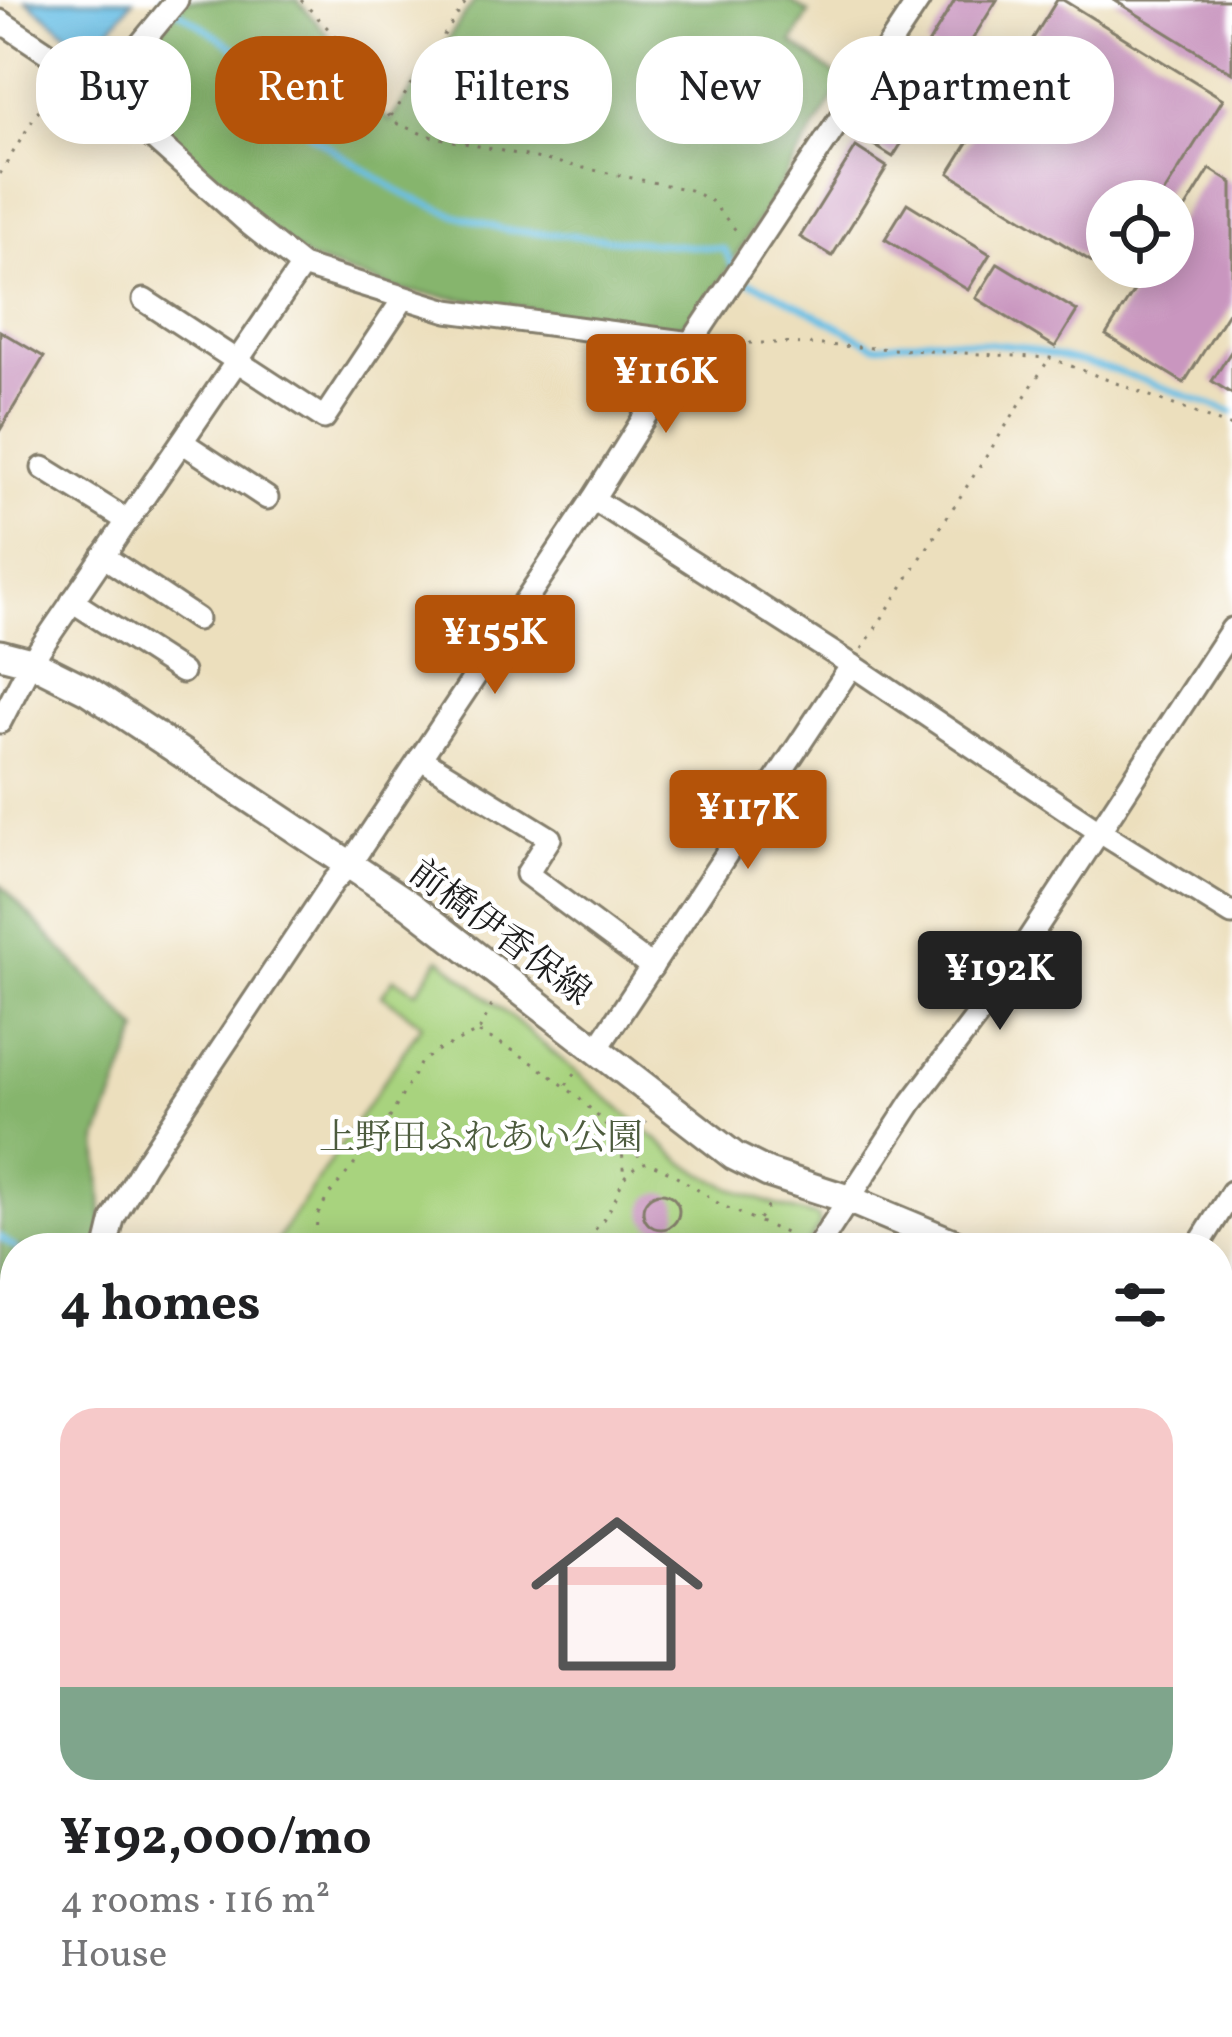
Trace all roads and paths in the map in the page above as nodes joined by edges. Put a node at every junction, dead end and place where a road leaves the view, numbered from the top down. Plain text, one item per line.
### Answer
1 (177, 0) edge
2 (301, 0) edge
3 (467, 0) edge
4 (919, 0) edge
5 (0, 21) edge
6 (147, 36) edge
7 (36, 45) edge
8 (36, 115) edge
9 (390, 117) junction
10 (159, 144) edge
11 (0, 174) edge
12 (753, 250) junction
13 (302, 266) junction
14 (404, 298) junction
15 (144, 300) dead end
16 (692, 343) junction
17 (1050, 358) junction
18 (238, 361) junction
19 (1232, 427) edge
20 (182, 442) junction
21 (43, 468) dead end
22 (266, 498) dead end
23 (593, 499) junction
24 (128, 520) junction
25 (103, 556) junction
26 (72, 601) junction
27 (197, 619) dead end
28 (1232, 629) edge
29 (0, 654) edge
30 (32, 662) junction
31 (852, 664) junction
32 (182, 671) dead end
33 (0, 722) edge
34 (420, 758) junction
35 (1100, 832) junction
36 (350, 864) junction
37 (1232, 914) edge
38 (652, 967) junction
39 (497, 996) dead end
40 (478, 1032) junction
41 (588, 1058) junction
42 (563, 1088) junction
43 (646, 1122) dead end
44 (634, 1140) junction
45 (618, 1142) junction
46 (640, 1164) junction
47 (622, 1179) junction
48 (1232, 1192) edge
49 (848, 1199) junction
50 (772, 1200) dead end
51 (757, 1222) junction
52 (110, 1233) edge
53 (316, 1233) edge
54 (592, 1233) edge
55 (784, 1233) edge
56 (826, 1233) edge
57 (921, 1233) edge
58 (1206, 1233) edge

1 - 6 street
2 - 9 path
3 - 9 path
4 - 12 street
5 - 7 street
8 - 11 path
9 - 12 path
10 - 13 street
12 - 16 street
13 - 14 street
13 - 18 street
14 - 16 street
14 - 18 street
15 - 18 street
16 - 17 path
16 - 23 street
17 - 19 path
17 - 31 path
18 - 20 street
20 - 22 street
20 - 24 street
21 - 24 street
23 - 31 street
23 - 34 street
24 - 25 street
25 - 26 street
25 - 27 street
26 - 30 street
26 - 32 street
28 - 35 street
29 - 30 main road, 前橋伊香保線
30 - 33 street
30 - 36 main road, 前橋伊香保線
31 - 35 street
31 - 38 street
34 - 36 street
34 - 38 street
35 - 37 street
35 - 49 street
36 - 41 main road, 前橋伊香保線
36 - 52 street
38 - 41 street
39 - 40 path
40 - 42 path
40 - 53 path
41 - 42 path
41 - 49 main road, 前橋伊香保線
42 - 45 path
43 - 44 path
44 - 45 path
44 - 46 path
45 - 47 path
46 - 47 path
46 - 51 path
47 - 54 path
48 - 58 street
49 - 56 street
49 - 57 main road, 前橋伊香保線
50 - 51 path
51 - 55 path

